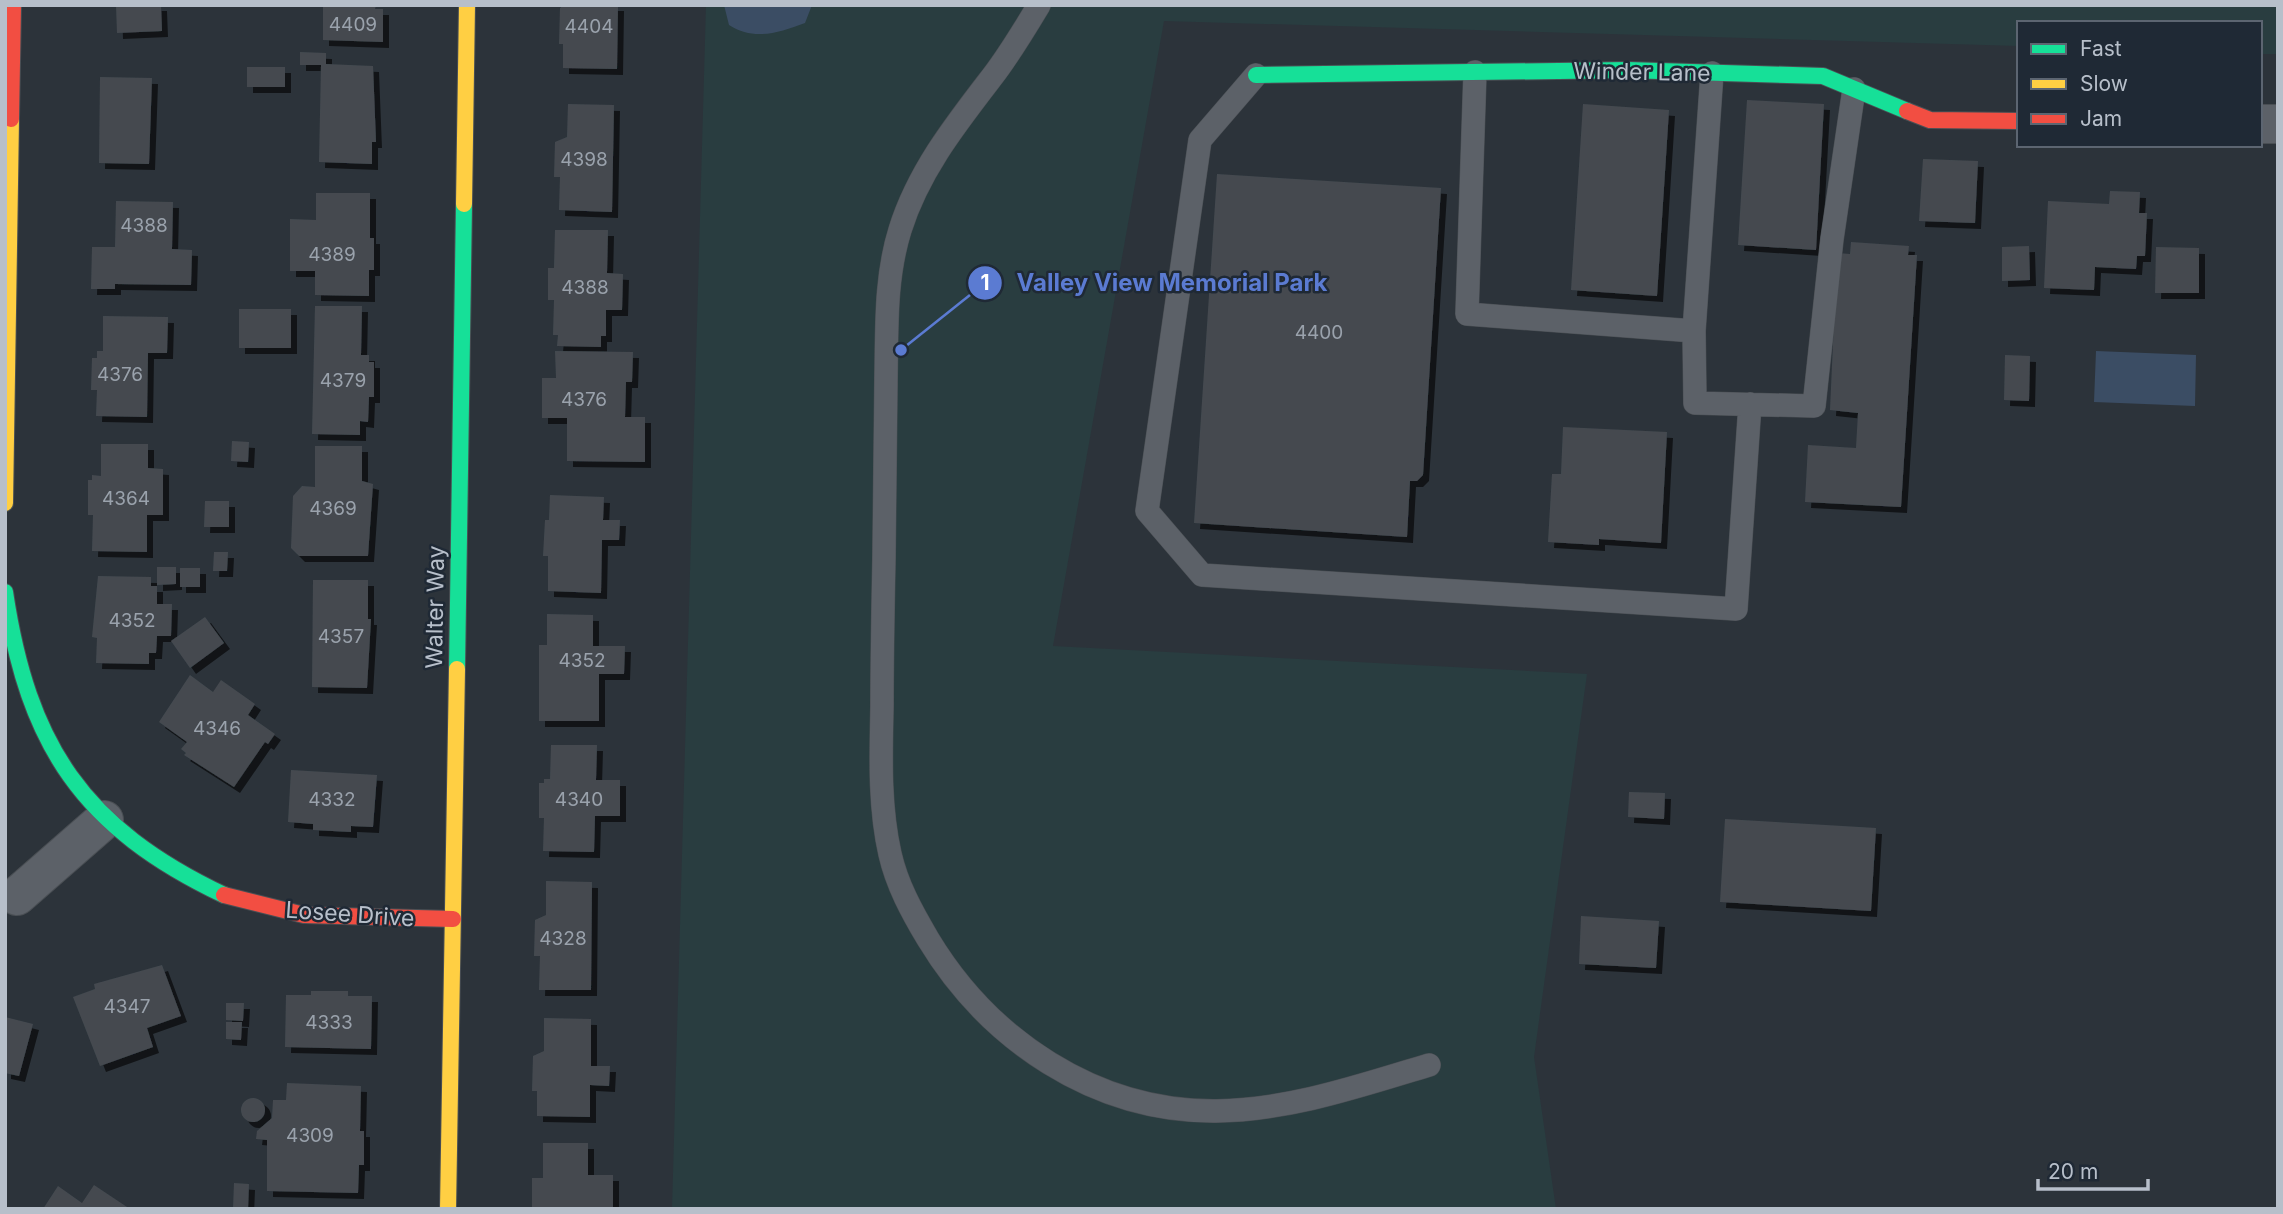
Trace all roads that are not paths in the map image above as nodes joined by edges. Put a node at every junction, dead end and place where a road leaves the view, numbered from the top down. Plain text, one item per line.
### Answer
1 (13, 5) edge
2 (467, 5) edge
3 (1039, 5) edge
4 (1475, 72) junction
5 (1712, 73) junction
6 (1256, 75) joint
7 (1854, 89) junction
8 (2017, 121) edge
9 (1694, 331) junction
10 (1750, 404) junction
11 (5, 503) edge
12 (5, 592) edge
13 (104, 820) junction
14 (18, 896) dead end
15 (453, 919) junction
16 (1429, 1065) dead end
17 (447, 1209) edge

1 - 11 street
2 - 15 street, Walter Way
3 - 16 lane
4 - 5 street, Winder Lane
4 - 6 street, Winder Lane
4 - 9 lane
5 - 7 street, Winder Lane
5 - 9 lane
6 - 10 lane
7 - 8 street, Winder Lane
7 - 10 lane
9 - 10 lane
12 - 13 street, Losee Drive
13 - 14 street
13 - 15 street, Losee Drive
15 - 17 street, Walter Way

